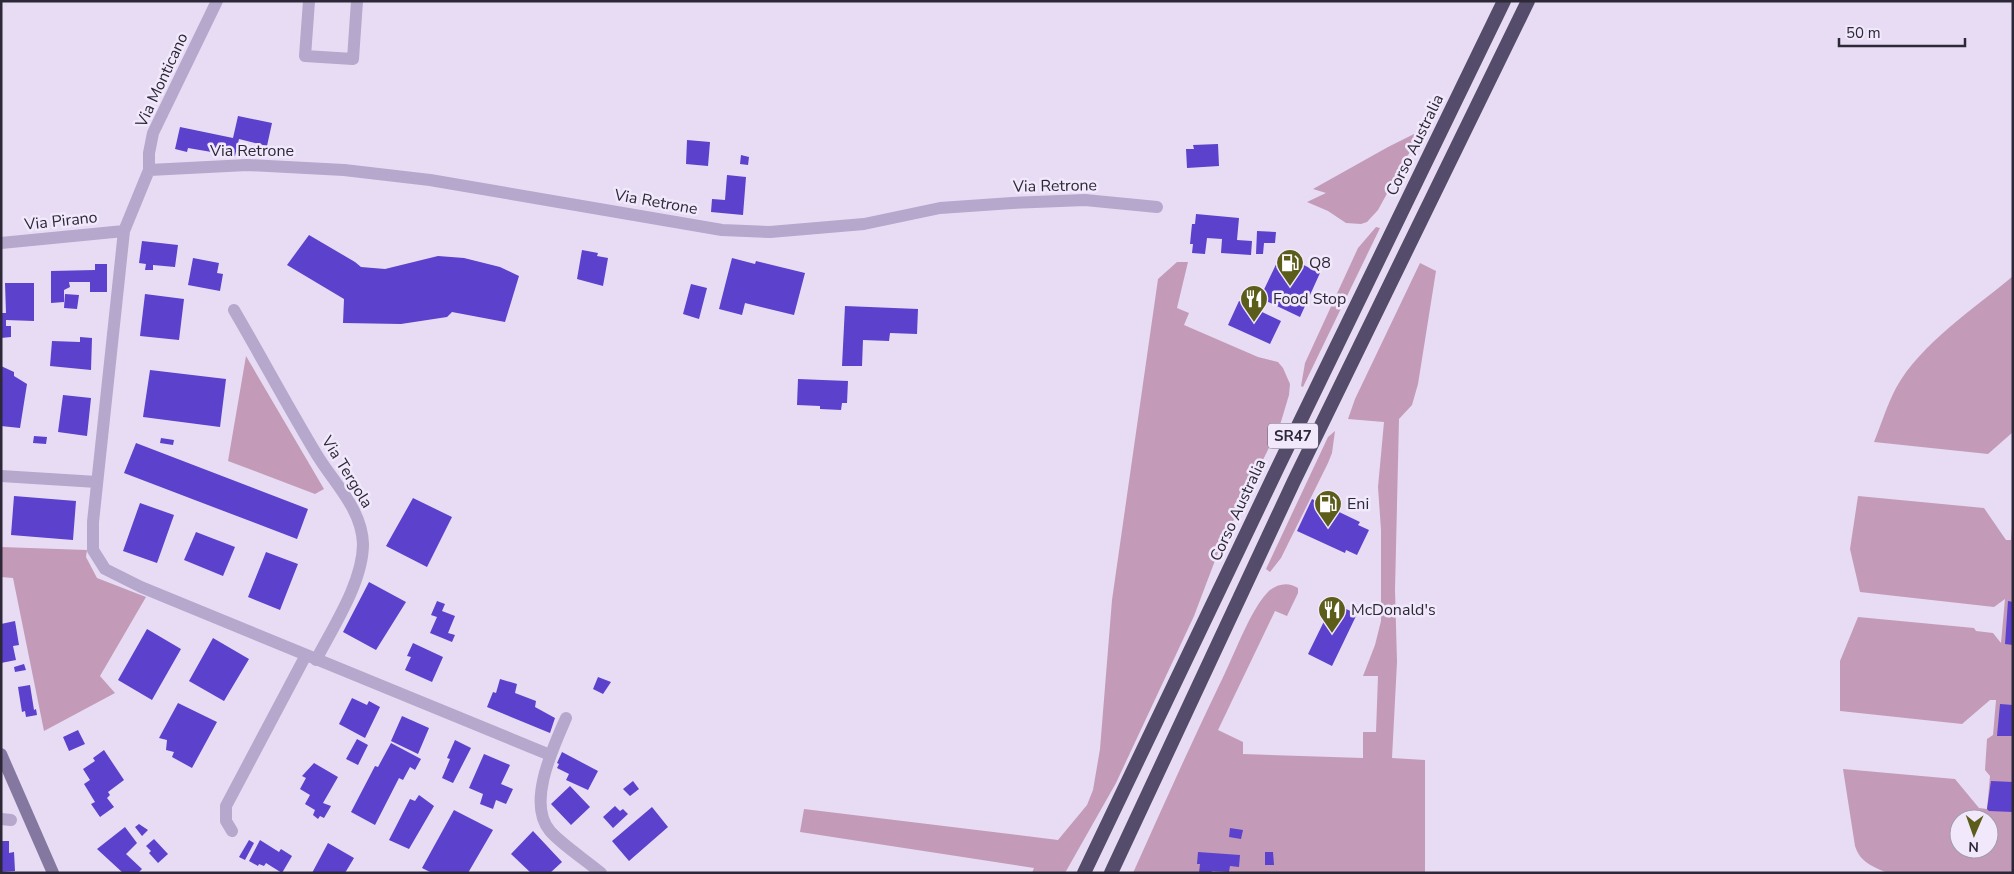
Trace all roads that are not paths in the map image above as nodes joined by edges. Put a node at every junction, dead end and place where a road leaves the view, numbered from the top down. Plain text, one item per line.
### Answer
1 (217, 1) edge
2 (309, 1) edge
3 (357, 1) edge
4 (1504, 1) edge
5 (1528, 1) edge
6 (149, 170) junction
7 (1158, 207) dead end
8 (124, 231) junction
9 (1, 243) edge
10 (234, 310) dead end
11 (1, 476) edge
12 (97, 482) junction
13 (311, 657) junction
14 (566, 718) dead end
15 (1, 754) edge
16 (550, 755) junction
17 (232, 831) dead end
18 (53, 873) edge
19 (601, 873) edge
20 (1084, 873) edge
21 (1111, 873) edge

1 - 6 street, Via Monticano
2 - 3 street
4 - 20 highway, Corso Australia / SR47
5 - 21 highway, SR47
6 - 7 street, Via Retrone
6 - 8 street, Via Monticano
8 - 9 street, Via Pirano
8 - 12 street
10 - 13 street, Via Tergola
11 - 12 street
12 - 13 street
13 - 16 street
13 - 17 street, Via Tergola
14 - 16 street
15 - 18 main road
16 - 19 street

